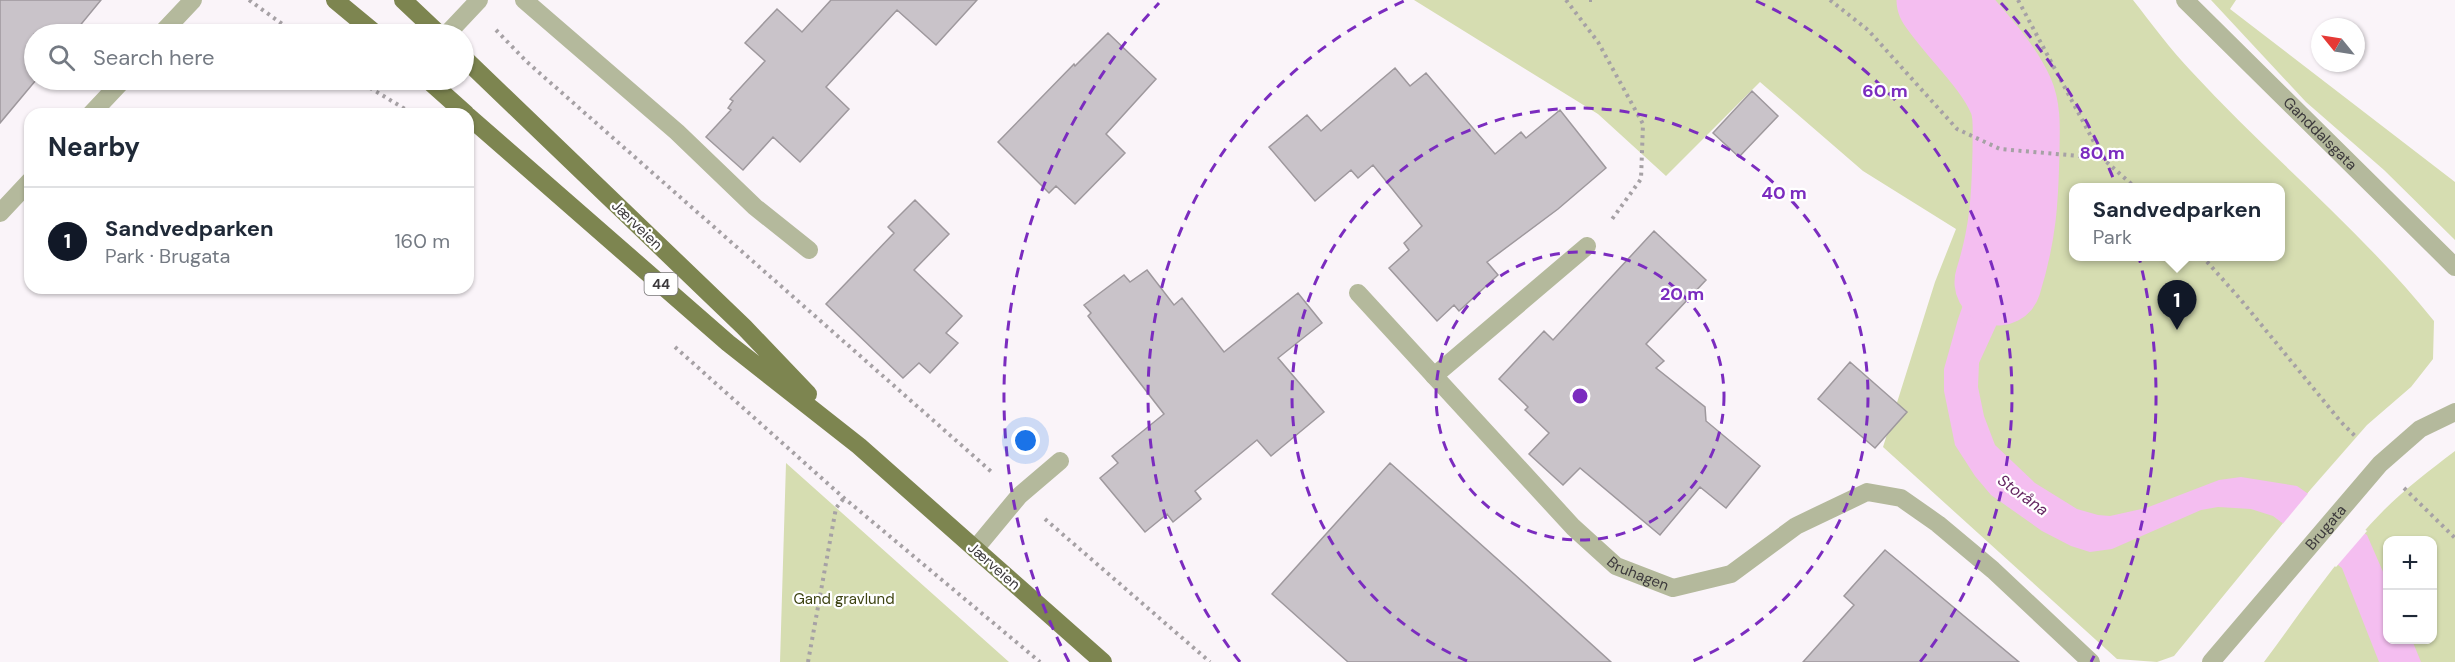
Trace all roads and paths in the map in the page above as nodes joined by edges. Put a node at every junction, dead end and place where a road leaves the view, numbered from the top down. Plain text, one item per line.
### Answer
1 (193, 0) edge
2 (249, 0) edge
3 (335, 0) edge
4 (404, 0) edge
5 (524, 0) edge
6 (1566, 0) edge
7 (1589, 0) edge
8 (1595, 0) edge
9 (1830, 0) edge
10 (2018, 0) edge
11 (2185, 0) edge
12 (476, 4) edge
13 (171, 24) edge
14 (282, 24) edge
15 (364, 24) edge
16 (429, 24) edge
17 (457, 24) edge
18 (474, 68) edge
19 (114, 90) edge
20 (373, 90) edge
21 (439, 90) edge
22 (97, 108) edge
23 (403, 108) edge
24 (459, 108) edge
25 (474, 121) edge
26 (2102, 158) junction
27 (2130, 183) edge
28 (24, 187) edge
29 (0, 213) edge
30 (1587, 246) joint
31 (809, 250) dead end
32 (2206, 261) edge
33 (2455, 267) edge
34 (1358, 293) dead end
35 (674, 346) dead end
36 (1434, 376) junction
37 (2455, 412) edge
38 (2360, 441) dead end
39 (859, 446) junction
40 (1060, 461) dead end
41 (2401, 486) dead end
42 (1019, 496) junction
43 (844, 498) junction
44 (2455, 538) edge
45 (975, 549) junction
46 (808, 662) edge
47 (1040, 662) edge
48 (1103, 662) edge
49 (1209, 662) edge
50 (2091, 662) edge
51 (2211, 662) edge

1 - 13 street
2 - 14 path
3 - 15 main road
4 - 16 main road
5 - 31 street
6 - 30 path
7 - 8 path
9 - 26 path
10 - 26 path
11 - 33 street, Ganddalsgata
12 - 17 street
12 - 42 path
18 - 39 main road, Jærveien / 44
19 - 22 street
20 - 23 path
21 - 24 main road, Jærveien / 44
25 - 39 main road, Jærveien / 44
26 - 27 path
28 - 29 street
30 - 36 street
32 - 38 path
34 - 36 street, Bruhagen
35 - 43 path
36 - 50 street, Bruhagen
37 - 51 street, Brugata
39 - 45 main road, Jærveien / 44
40 - 42 street
41 - 44 path
42 - 45 street
42 - 49 path
43 - 46 path
43 - 47 path
45 - 48 main road, Jærveien / 44

